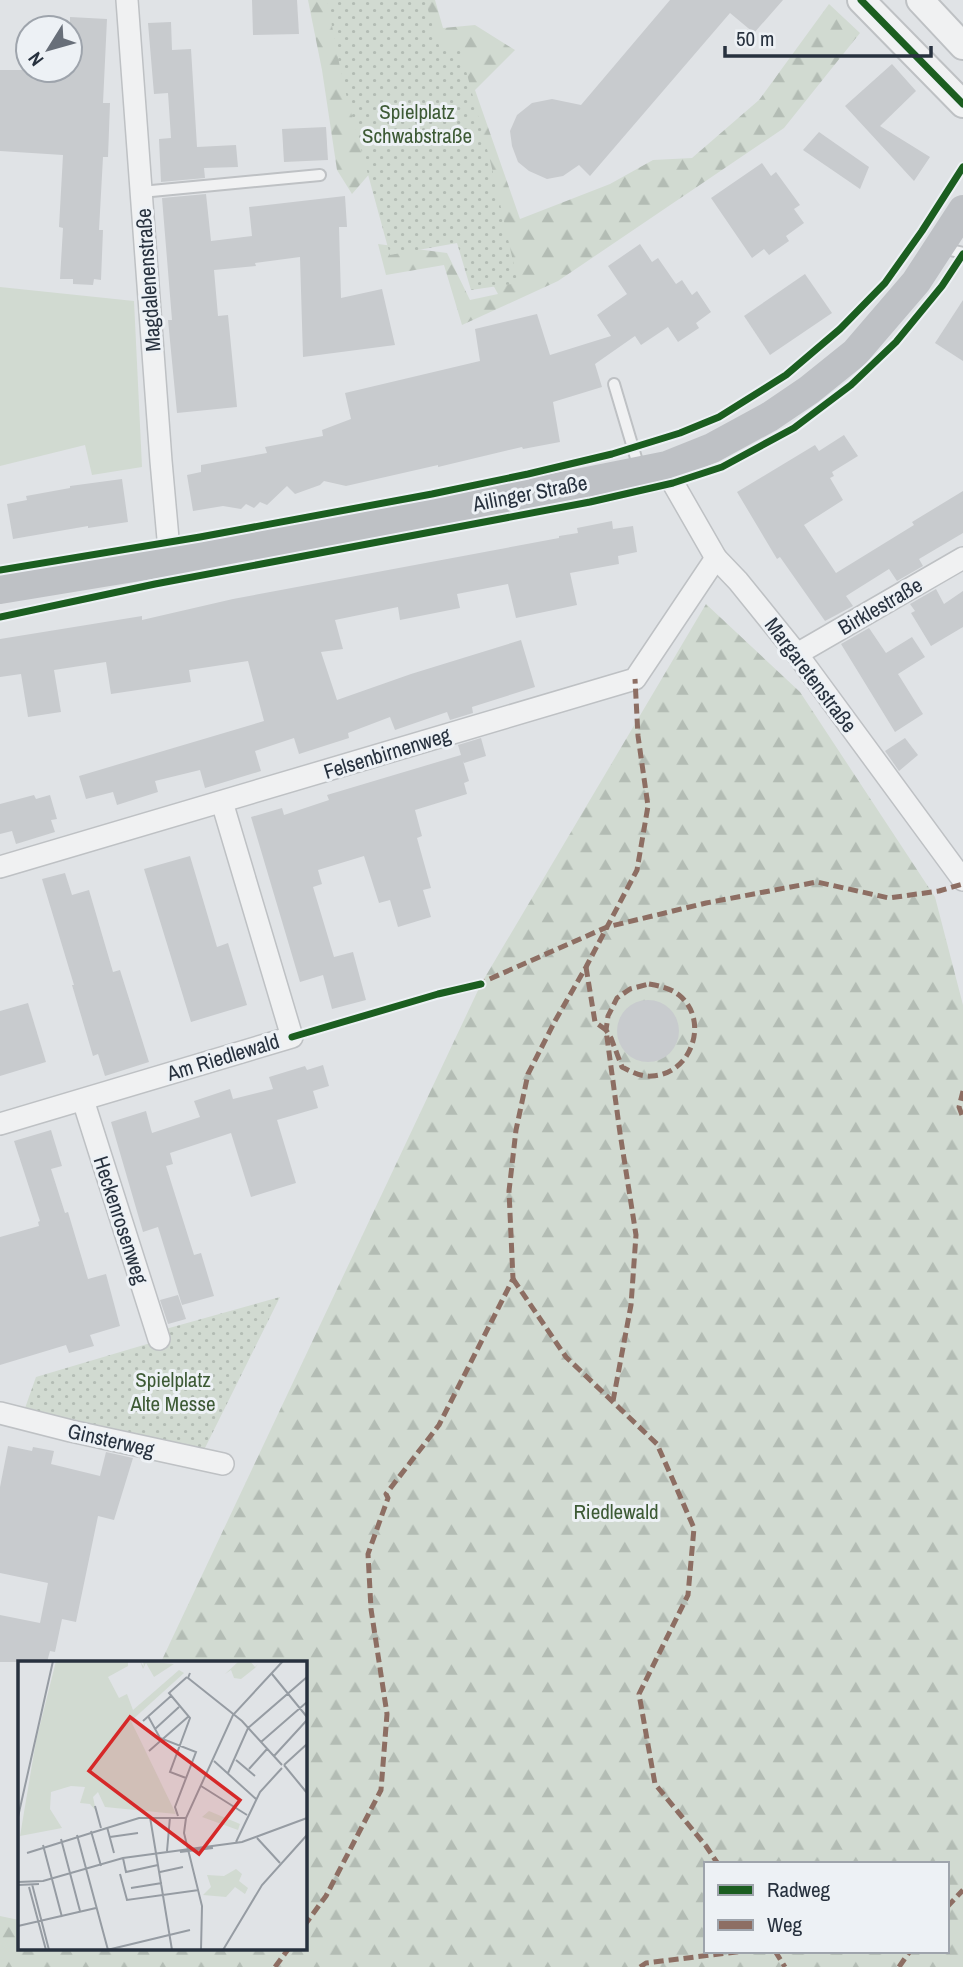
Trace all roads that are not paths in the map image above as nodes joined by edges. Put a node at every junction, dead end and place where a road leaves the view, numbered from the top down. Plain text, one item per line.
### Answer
1 (127, 0) edge
2 (861, 0) edge
3 (920, 0) edge
4 (963, 46) edge
5 (963, 104) edge
6 (320, 175) dead end
7 (141, 192) junction
8 (963, 210) edge
9 (951, 250) edge
10 (614, 384) dead end
11 (653, 469) junction
12 (716, 558) junction
13 (963, 558) edge
14 (170, 561) junction
15 (0, 589) edge
16 (797, 654) junction
17 (222, 802) junction
18 (0, 867) edge
19 (963, 880) edge
20 (83, 1100) junction
21 (0, 1124) edge
22 (159, 1339) dead end
23 (0, 1413) edge
24 (223, 1464) dead end

1 - 7 street, Magdalenenstraße
2 - 5 street
3 - 4 street
6 - 7 lane
7 - 14 street, Magdalenenstraße
8 - 9 main road, Ailinger Straße
9 - 11 main road, Ailinger Straße
10 - 11 lane
11 - 12 street, Margaretenstraße
11 - 14 main road, Ailinger Straße
12 - 16 street, Margaretenstraße
12 - 17 street, Felsenbirnenweg
13 - 16 street, Birklestraße
14 - 15 main road, Ailinger Straße
16 - 19 street, Margaretenstraße
17 - 18 street, Felsenbirnenweg
17 - 20 street, Am Riedlewald
20 - 21 street, Am Riedlewald
20 - 22 street, Heckenrosenweg
23 - 24 street, Ginsterweg

